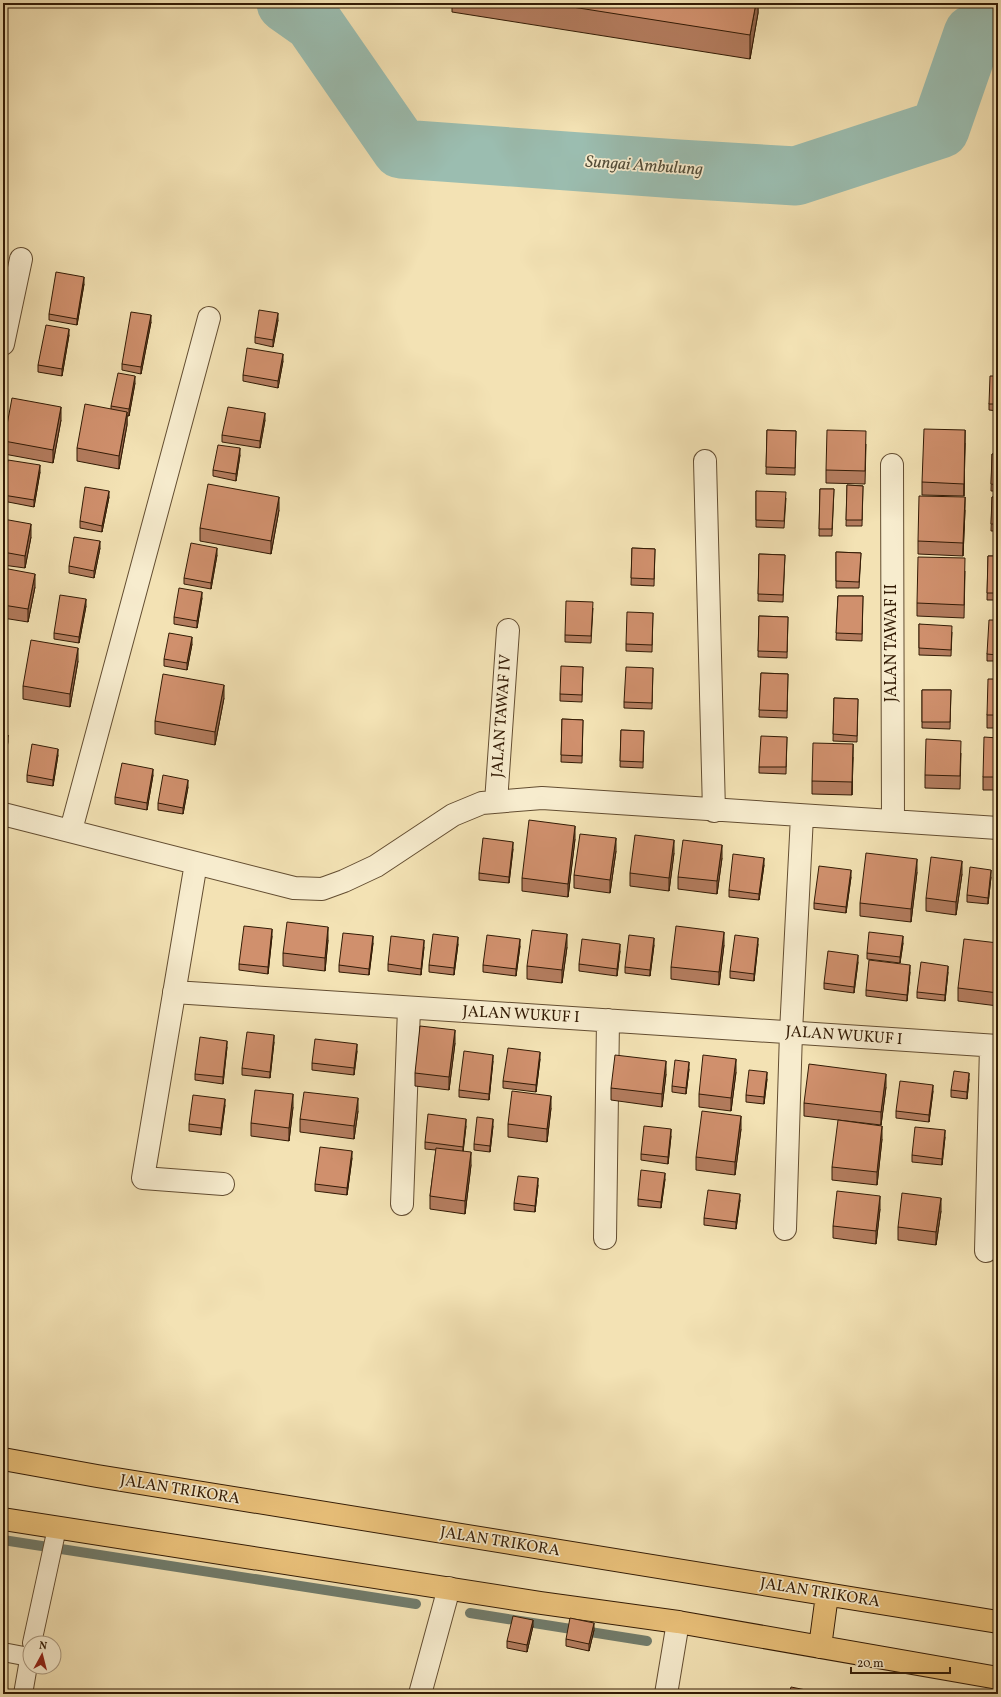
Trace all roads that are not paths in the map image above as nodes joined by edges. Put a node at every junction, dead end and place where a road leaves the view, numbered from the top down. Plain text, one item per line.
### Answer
1 (21, 259) dead end
2 (209, 318) dead end
3 (3, 344) edge
4 (705, 461) dead end
5 (892, 465) dead end
6 (508, 630) dead end
7 (496, 802) junction
8 (714, 811) junction
9 (3, 814) edge
10 (802, 816) junction
11 (893, 821) junction
12 (998, 828) edge
13 (71, 830) junction
14 (196, 863) junction
15 (174, 992) junction
16 (409, 1008) junction
17 (608, 1020) junction
18 (791, 1032) junction
19 (995, 1046) edge
20 (223, 1184) dead end
21 (402, 1204) dead end
22 (785, 1229) dead end
23 (605, 1238) dead end
24 (986, 1251) dead end
25 (3, 1459) edge
26 (3, 1520) edge
27 (57, 1528) junction
28 (449, 1588) junction
29 (827, 1595) junction
30 (678, 1622) junction
31 (998, 1622) edge
32 (34, 1635) edge
33 (820, 1647) junction
34 (22, 1651) edge
35 (3, 1652) edge
36 (27, 1675) edge
37 (998, 1678) edge
38 (23, 1694) edge
39 (420, 1694) edge
40 (666, 1694) edge

1 - 3 street
2 - 13 street
4 - 8 street
5 - 11 street, JALAN TAWAF II
6 - 7 street, JALAN TAWAF IV
7 - 8 street
7 - 14 street
8 - 10 street
9 - 13 street
10 - 11 street
10 - 18 street
11 - 12 street
13 - 14 street
14 - 15 street
15 - 16 street, JALAN WUKUF I
15 - 20 street
16 - 17 street, JALAN WUKUF I
16 - 21 street
17 - 18 street, JALAN WUKUF I
17 - 23 street
18 - 19 street, JALAN WUKUF I
18 - 22 street
19 - 24 street
25 - 29 main road, JALAN TRIKORA
26 - 27 main road
27 - 28 main road
27 - 32 lane
28 - 30 main road
28 - 39 street
29 - 31 main road, JALAN TRIKORA
29 - 33 main road
30 - 33 main road
30 - 40 street
33 - 37 main road
34 - 35 lane
36 - 38 lane

